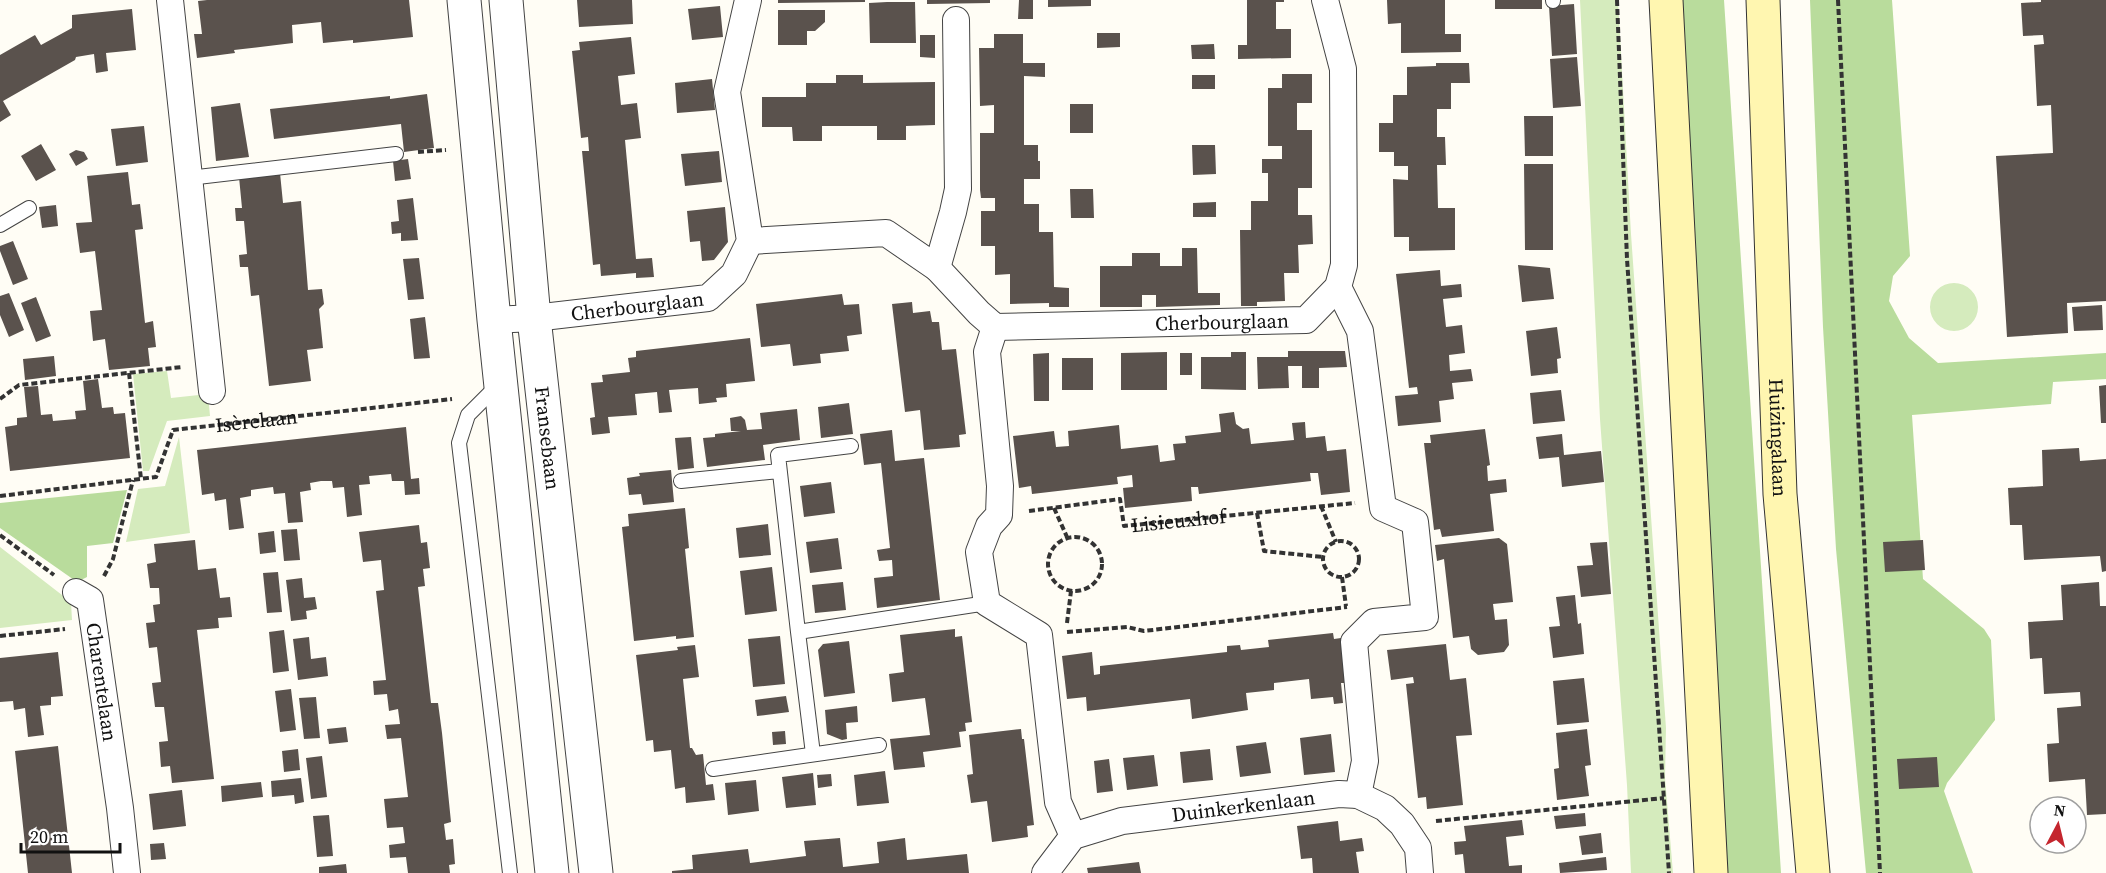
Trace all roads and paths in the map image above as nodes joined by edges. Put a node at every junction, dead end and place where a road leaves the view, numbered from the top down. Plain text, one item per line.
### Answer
1 (170, 0) edge
2 (464, 0) edge
3 (506, 0) edge
4 (748, 0) edge
5 (1325, 0) edge
6 (1617, 0) edge
7 (1666, 0) edge
8 (1763, 0) edge
9 (1838, 0) edge
10 (957, 20) dead end
11 (477, 147) junction
12 (396, 154) joint
13 (189, 178) junction
14 (28, 208) dead end
15 (0, 225) edge
16 (750, 241) junction
17 (937, 268) junction
18 (1338, 287) junction
19 (534, 318) junction
20 (494, 320) junction
21 (996, 327) junction
22 (209, 364) junction
23 (129, 373) junction
24 (500, 383) junction
25 (212, 391) dead end
26 (454, 398) dead end
27 (0, 399) edge
28 (851, 446) dead end
29 (779, 471) junction
30 (141, 479) junction
31 (133, 480) junction
32 (681, 481) dead end
33 (0, 495) edge
34 (1381, 501) junction
35 (1321, 506) junction
36 (1054, 508) junction
37 (1257, 513) junction
38 (999, 515) junction
39 (0, 535) edge
40 (1067, 537) junction
41 (1336, 542) junction
42 (1323, 557) junction
43 (1342, 577) junction
44 (1071, 591) junction
45 (83, 596) junction
46 (987, 603) junction
47 (1346, 606) junction
48 (1374, 622) junction
49 (92, 626) junction
50 (798, 632) junction
51 (0, 636) edge
52 (879, 745) dead end
53 (813, 754) junction
54 (712, 769) dead end
55 (1358, 795) junction
56 (1664, 798) junction
57 (1402, 824) junction
58 (1072, 836) junction
59 (127, 873) edge
60 (510, 873) edge
61 (552, 873) edge
62 (596, 873) edge
63 (1045, 873) edge
64 (1420, 873) edge
65 (1669, 873) edge
66 (1711, 873) edge
67 (1813, 873) edge
68 (1880, 873) edge

1 - 13 street, Isèrelaan
2 - 11 street, Fransebaan
3 - 19 street, Fransebaan
4 - 16 street
5 - 18 street
6 - 56 path
7 - 66 main road
8 - 67 main road, Huizingalaan
9 - 68 path
10 - 17 street
11 - 12 path
11 - 20 street, Fransebaan
12 - 13 lane
13 - 22 street, Isèrelaan
14 - 15 lane
16 - 17 street
16 - 19 street, Cherbourglaan
17 - 21 street
18 - 21 street, Cherbourglaan
18 - 34 street
19 - 20 street, Cherbourglaan
19 - 62 street, Fransebaan
20 - 24 street, Fransebaan
21 - 38 street
22 - 23 path
22 - 25 street, Isèrelaan
23 - 27 path
23 - 30 path
24 - 60 lane
24 - 61 street, Fransebaan
26 - 30 path, Isèrelaan
28 - 29 lane
29 - 32 lane
29 - 50 lane
30 - 31 path
31 - 33 path
31 - 45 path
34 - 35 path, Lisieuxhof
34 - 48 street
35 - 37 path, Lisieuxhof
35 - 41 path
36 - 37 path, Lisieuxhof
36 - 38 path, Lisieuxhof
36 - 40 path
37 - 42 path
38 - 46 street
39 - 45 path
40 - 44 path
40 - 44 path
41 - 42 path
41 - 43 path
42 - 43 path
43 - 47 path
44 - 47 path
45 - 49 street, Charentelaan
46 - 50 lane
46 - 58 street
47 - 48 path
48 - 55 street
49 - 51 path
49 - 59 street, Charentelaan
50 - 53 lane
52 - 53 lane
53 - 54 lane
55 - 57 street, Duinkerkenlaan
55 - 58 street, Duinkerkenlaan
56 - 57 path
56 - 65 path
57 - 64 street, Duinkerkenlaan
58 - 63 street

